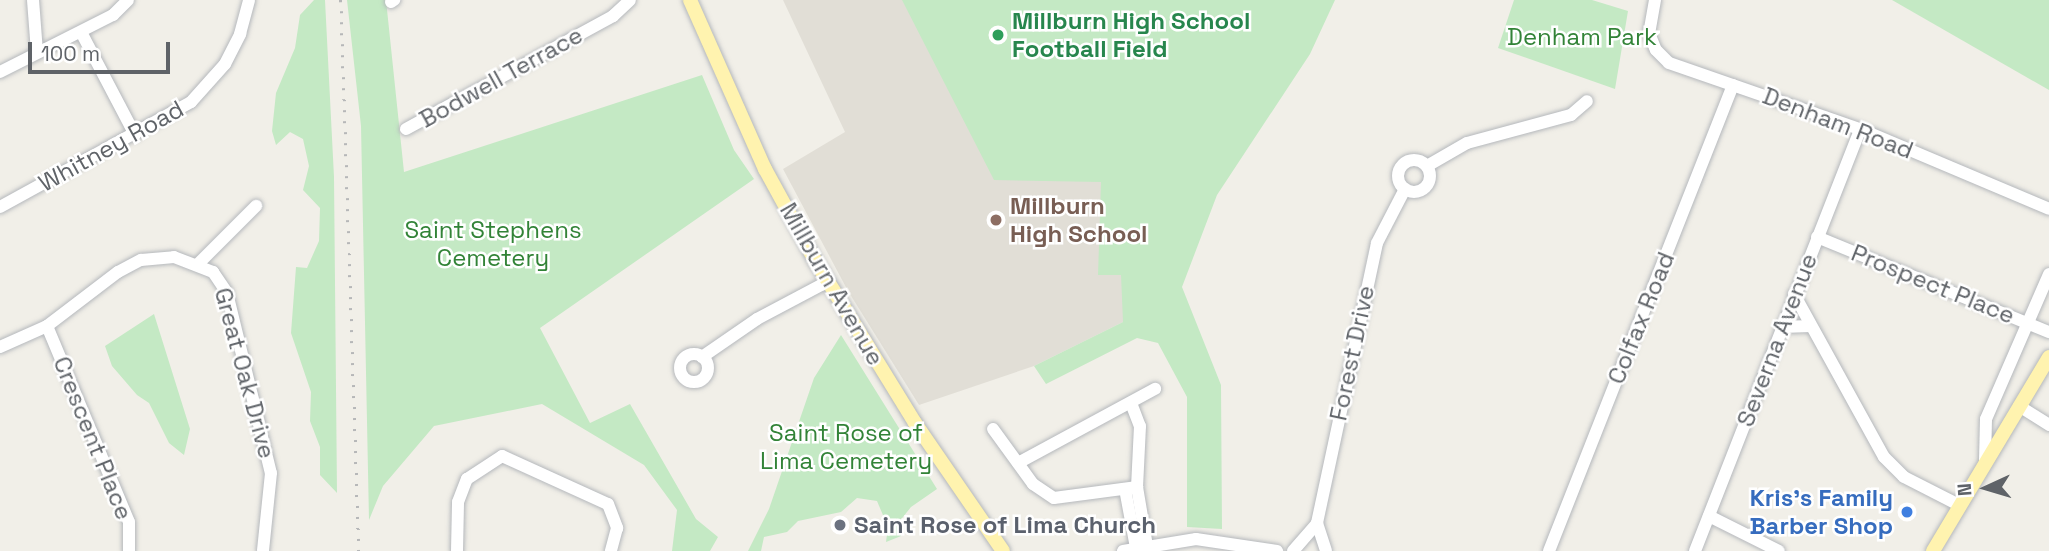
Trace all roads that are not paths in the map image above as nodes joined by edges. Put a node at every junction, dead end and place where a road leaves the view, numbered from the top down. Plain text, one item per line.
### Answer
1 (33, 0) edge
2 (128, 0) edge
3 (249, 0) edge
4 (630, 0) edge
5 (690, 0) edge
6 (1655, 0) edge
7 (81, 32) junction
8 (37, 52) junction
9 (0, 72) edge
10 (1733, 85) junction
11 (1587, 101) dead end
12 (406, 129) dead end
13 (1860, 129) junction
14 (135, 135) junction
15 (1427, 166) junction
16 (1405, 189) junction
17 (256, 206) dead end
18 (0, 207) edge
19 (2049, 209) edge
20 (1817, 237) junction
21 (199, 263) junction
22 (2049, 274) edge
23 (827, 282) junction
24 (1794, 294) junction
25 (2026, 322) junction
26 (47, 326) junction
27 (1811, 326) junction
28 (1781, 327) junction
29 (2049, 332) edge
30 (0, 347) edge
31 (702, 357) dead end
32 (2049, 358) edge
33 (1156, 389) dead end
34 (1131, 403) junction
35 (2019, 407) junction
36 (2049, 425) edge
37 (993, 429) dead end
38 (1985, 460) junction
39 (1018, 463) junction
40 (1131, 488) junction
41 (1959, 505) junction
42 (1709, 516) junction
43 (1317, 523) junction
44 (1136, 549) edge
45 (129, 551) edge
46 (263, 551) edge
47 (457, 551) edge
48 (611, 551) edge
49 (1003, 551) edge
50 (1277, 551) edge
51 (1293, 551) edge
52 (1326, 551) edge
53 (1549, 551) edge
54 (1695, 551) edge
55 (1779, 551) edge
56 (1933, 551) edge

1 - 8 street
2 - 7 street
3 - 14 street, Whitney Road
4 - 12 street, Bodwell Terrace
5 - 23 main road, Millburn Avenue
6 - 10 street, Denham Road
7 - 8 street
7 - 14 street
8 - 9 street
10 - 13 street, Denham Road
10 - 53 street, Colfax Road
11 - 15 street, Forest Drive
13 - 19 street, Denham Road
13 - 20 street, Severna Avenue
14 - 18 street, Whitney Road
15 - 16 street, Forest Drive
15 - 16 street, Forest Drive
16 - 43 street, Forest Drive
17 - 21 street
20 - 24 street, Severna Avenue
20 - 25 street, Prospect Place
21 - 26 street, Great Oak Drive
21 - 46 street, Great Oak Drive
22 - 25 street
23 - 31 street
23 - 49 main road, Millburn Avenue
24 - 27 street
24 - 28 street, Severna Avenue
25 - 29 street, Prospect Place
25 - 38 street
26 - 30 street, Great Oak Drive
26 - 45 street, Crescent Place
27 - 28 street
27 - 41 street
28 - 42 street, Severna Avenue
32 - 35 main road
33 - 34 street
34 - 39 street
34 - 40 street
35 - 36 street
35 - 38 main road
37 - 39 street
38 - 41 main road
39 - 40 street
40 - 44 street
41 - 56 main road
42 - 54 street, Severna Avenue
42 - 55 street
43 - 51 street, Forest Drive
43 - 52 street, Forest Drive
44 - 50 street
47 - 48 street

